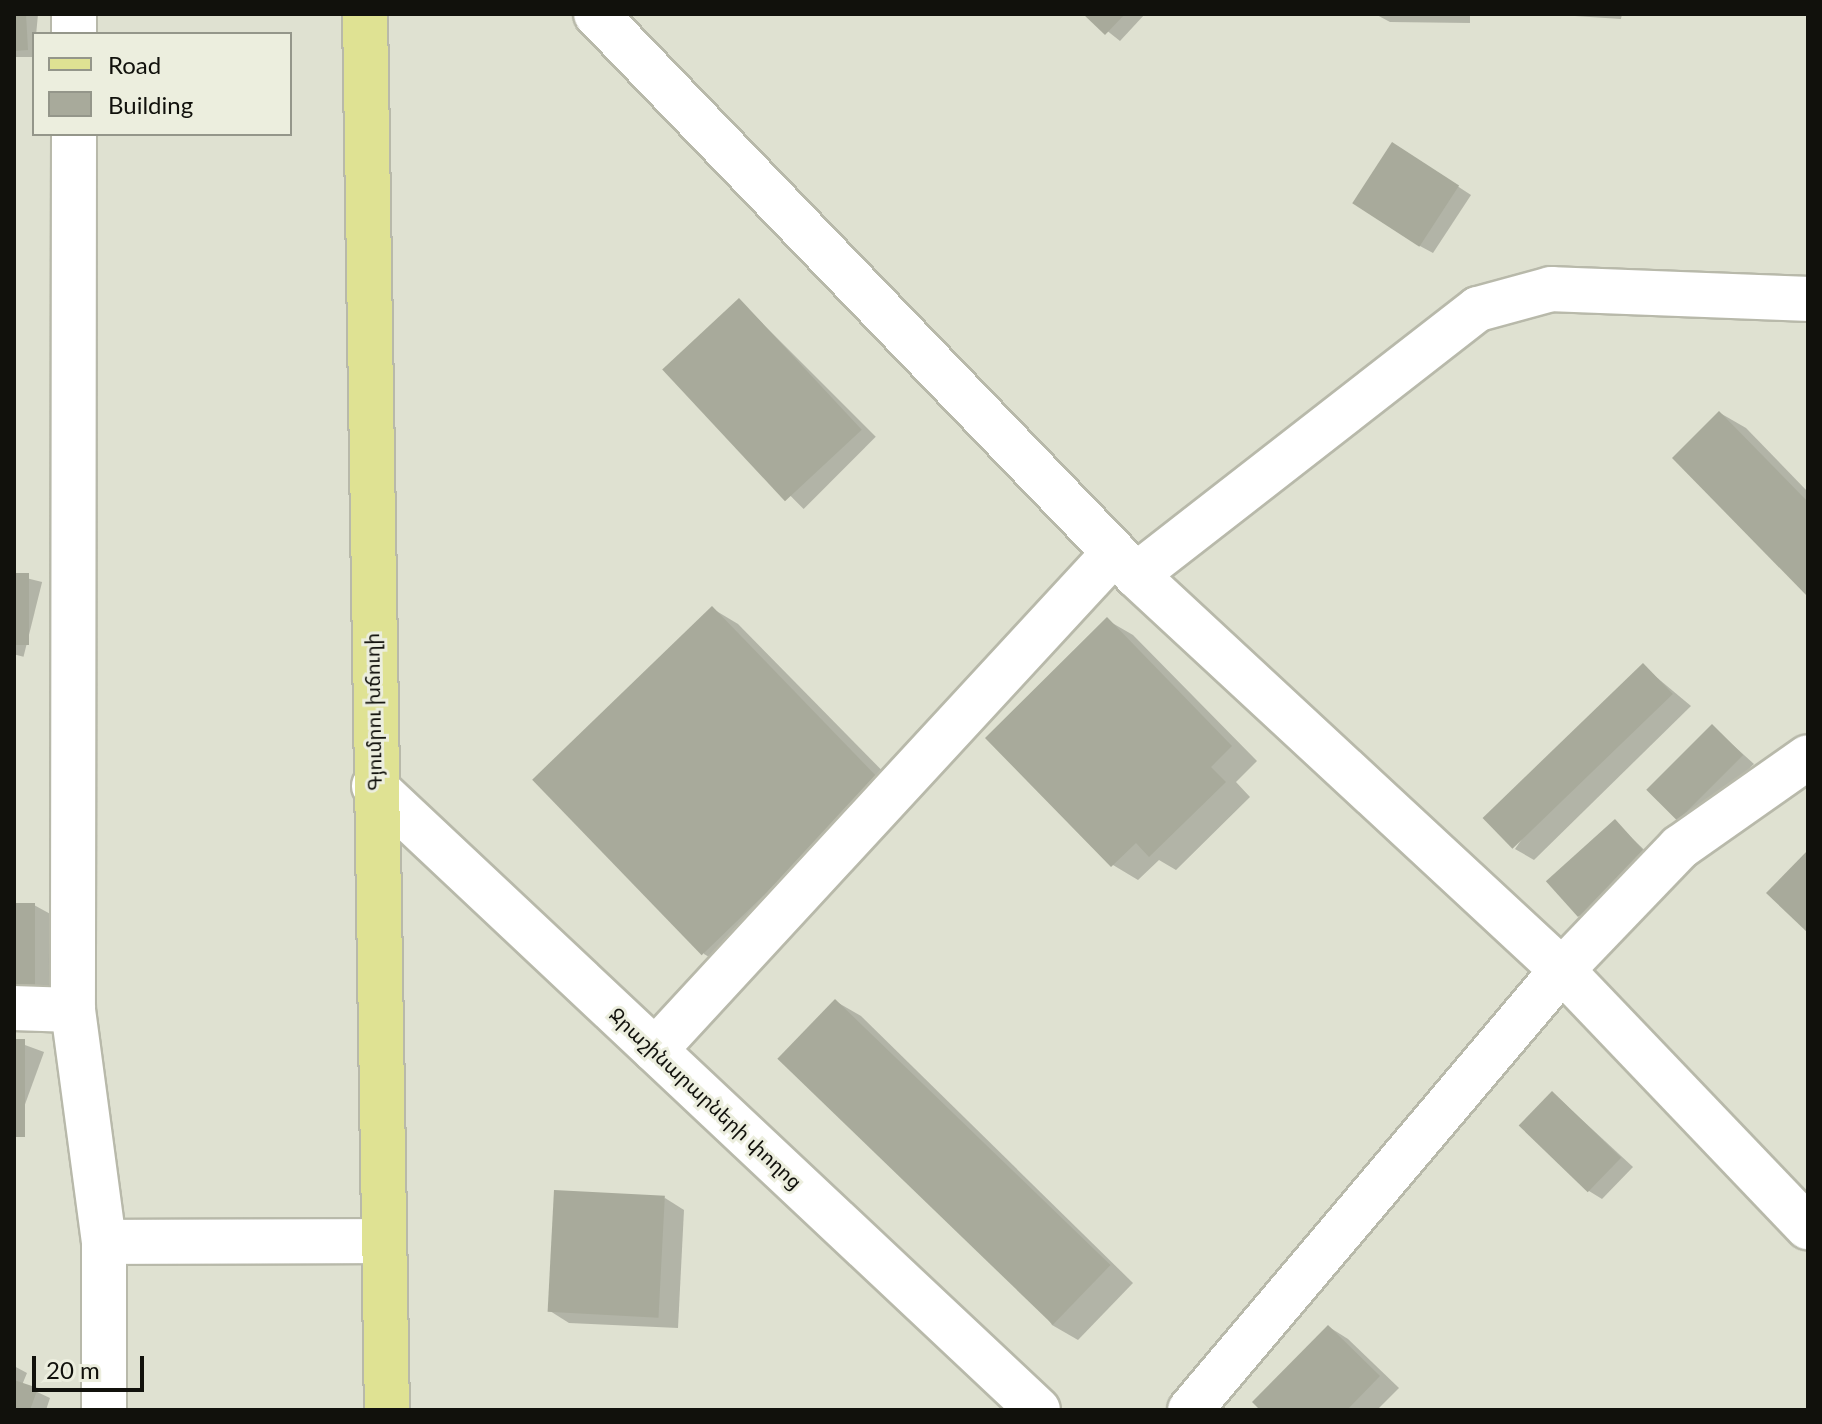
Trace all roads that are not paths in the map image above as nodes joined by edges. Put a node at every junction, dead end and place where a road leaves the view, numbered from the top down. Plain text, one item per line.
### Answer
1 (365, 14) edge
2 (596, 14) edge
3 (74, 136) edge
4 (1808, 299) edge
5 (1125, 564) junction
6 (1804, 767) edge
7 (374, 786) junction
8 (1562, 970) junction
9 (14, 1008) edge
10 (73, 1010) junction
11 (655, 1050) junction
12 (1808, 1227) edge
13 (384, 1241) junction
14 (104, 1242) junction
15 (104, 1410) edge
16 (387, 1410) edge
17 (1038, 1410) edge
18 (1190, 1410) edge

1 - 7 main road, Գյումրու խճուղի
2 - 5 street
3 - 10 street
4 - 5 street
5 - 8 street
5 - 11 street
6 - 8 street
7 - 11 street, Ջրաշինարարների փողոց
7 - 13 main road, Գյումրու խճուղի
8 - 12 street
8 - 18 street
9 - 10 street
10 - 14 street
11 - 17 street, Ջրաշինարարների փողոց
13 - 14 street
13 - 16 main road, Գյումրու խճուղի
14 - 15 street

